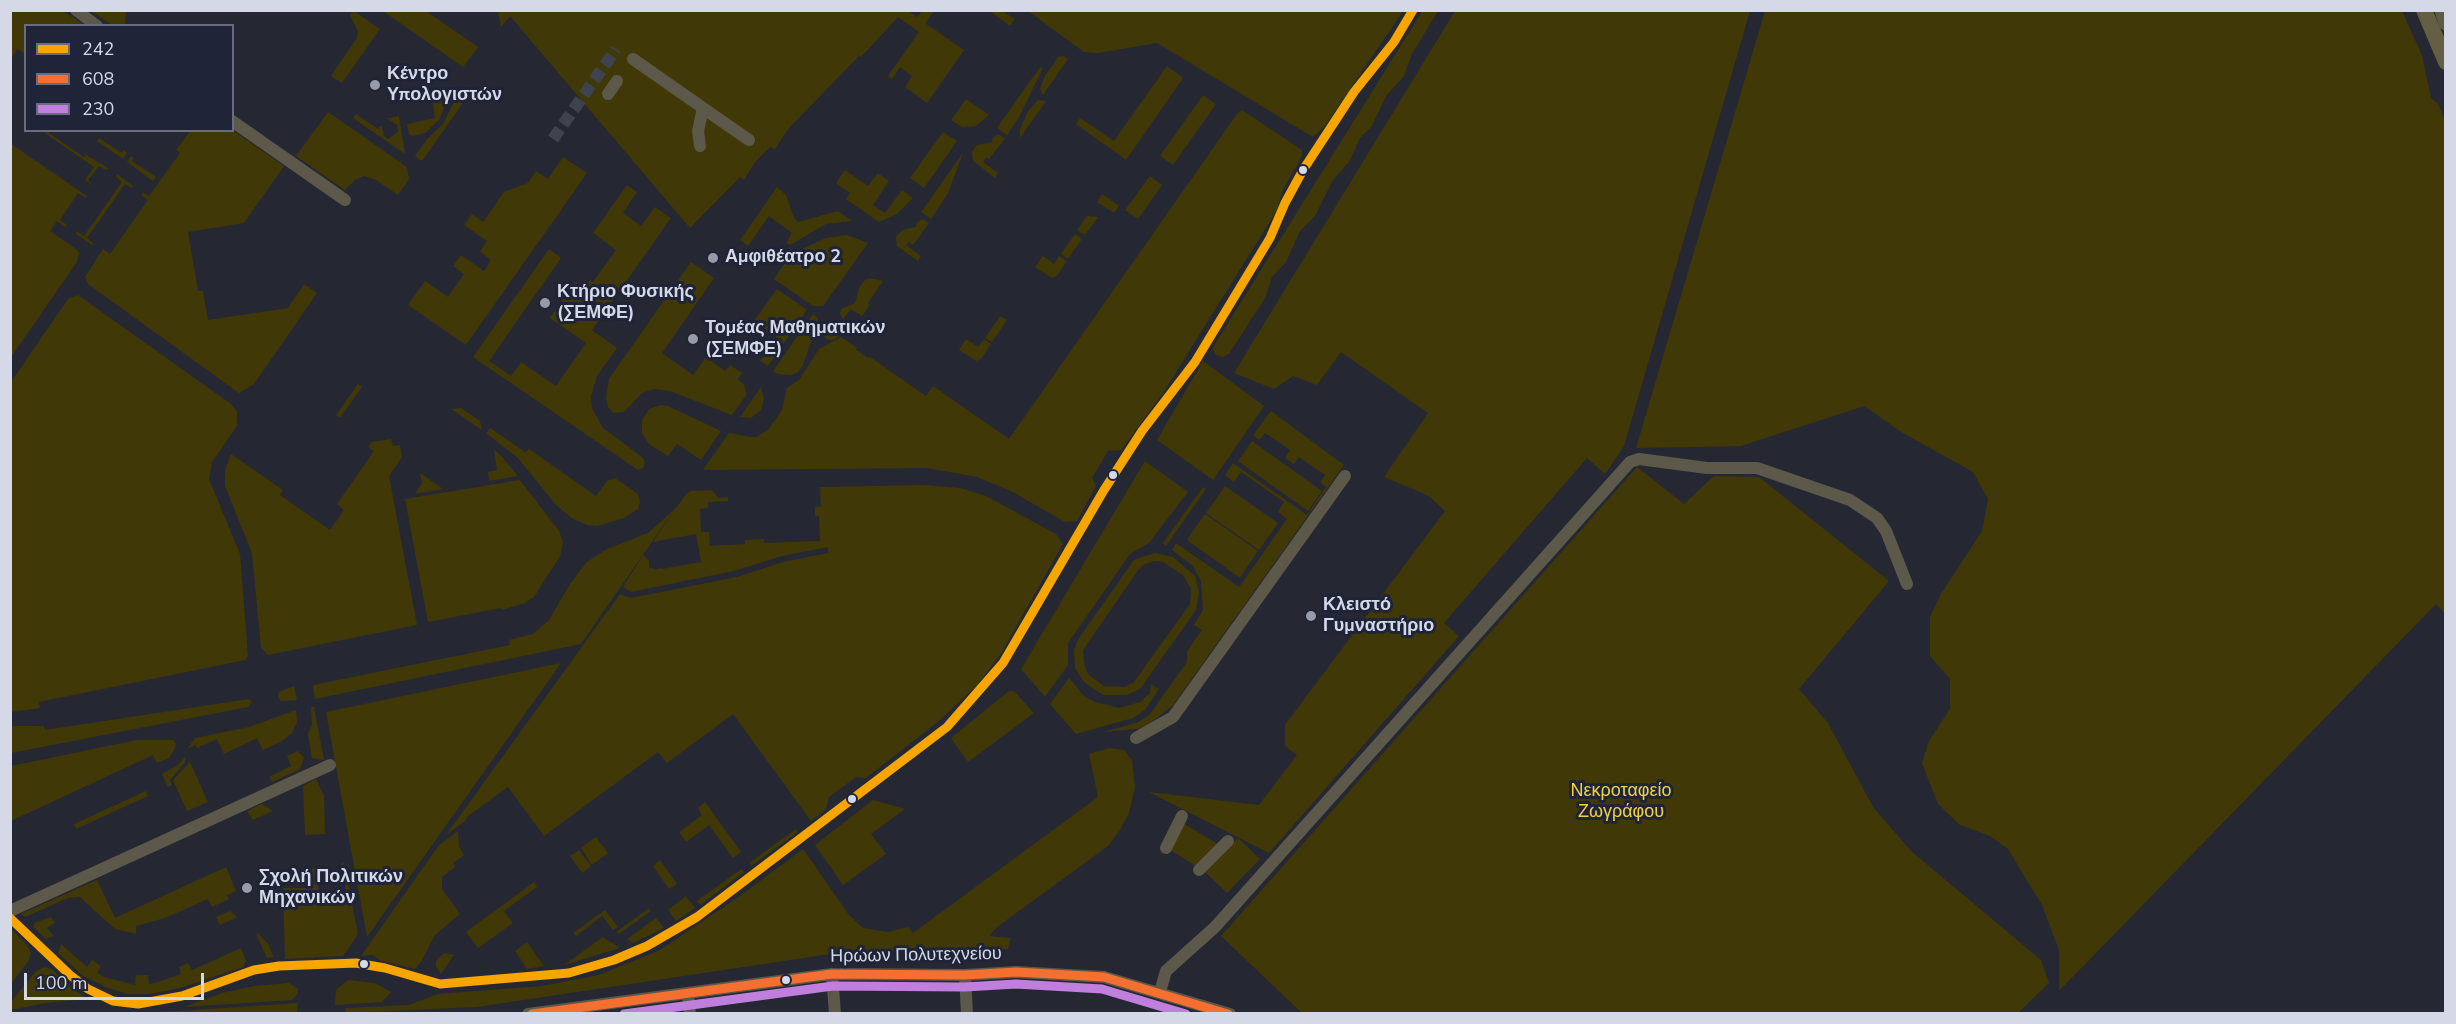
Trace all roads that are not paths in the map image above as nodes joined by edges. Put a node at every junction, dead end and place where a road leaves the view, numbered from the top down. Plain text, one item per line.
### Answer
1 (76, 10) edge
2 (2424, 10) edge
3 (2442, 10) edge
4 (2445, 23) edge
5 (94, 24) edge
6 (633, 59) dead end
7 (2445, 62) edge
8 (617, 81) dead end
9 (608, 94) dead end
10 (703, 108) junction
11 (234, 122) edge
12 (748, 140) dead end
13 (700, 146) dead end
14 (345, 200) dead end
15 (1345, 476) dead end
16 (1907, 584) dead end
17 (1136, 738) dead end
18 (330, 765) dead end
19 (1182, 816) dead end
20 (1228, 841) dead end
21 (1166, 848) dead end
22 (1199, 870) dead end
23 (10, 911) edge
24 (832, 974) junction
25 (965, 975) junction
26 (1160, 992) junction
27 (688, 994) junction
28 (528, 1014) edge
29 (690, 1014) edge
30 (835, 1014) edge
31 (967, 1014) edge
32 (1230, 1014) edge

1 - 5 street
2 - 7 highway
3 - 4 main road
6 - 10 street
8 - 9 street
10 - 12 street
10 - 13 street
11 - 14 street
15 - 17 street
16 - 26 street
18 - 23 street
19 - 21 street
20 - 22 street
24 - 25 street, Ηρώων Πολυτεχνείου
24 - 27 street, Ηρώων Πολυτεχνείου
24 - 30 street
25 - 26 street, Ηρώων Πολυτεχνείου
25 - 31 street
26 - 32 street, Ηρώων Πολυτεχνείου
27 - 28 street, Ηρώων Πολυτεχνείου
27 - 29 street

